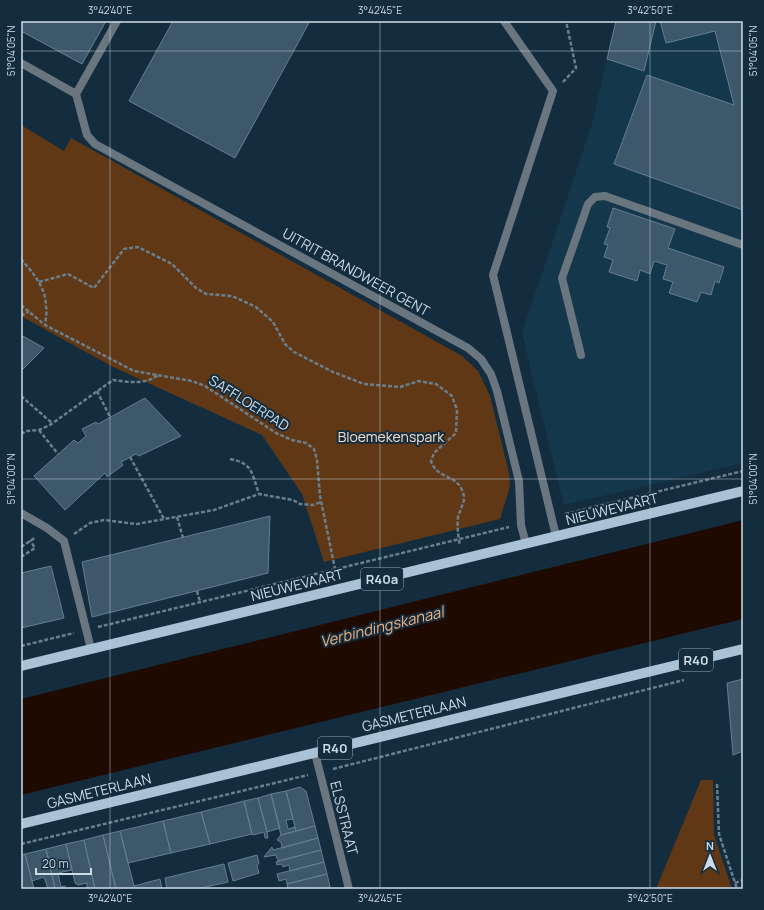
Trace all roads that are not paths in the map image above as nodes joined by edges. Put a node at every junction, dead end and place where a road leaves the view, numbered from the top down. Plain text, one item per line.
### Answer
1 (117, 21) edge
2 (504, 21) edge
3 (21, 63) edge
4 (76, 94) junction
5 (743, 245) edge
6 (580, 355) dead end
7 (743, 491) edge
8 (21, 514) edge
9 (556, 536) junction
10 (526, 544) junction
11 (743, 648) edge
12 (91, 649) junction
13 (21, 666) edge
14 (315, 753) junction
15 (21, 824) edge
16 (348, 889) edge

1 - 4 street
2 - 9 street
3 - 4 street
4 - 10 street, UITRIT BRANDWEER GENT
5 - 6 street
7 - 9 main road, NIEUWEVAART / R40a
8 - 12 street
9 - 10 main road, NIEUWEVAART / R40a
10 - 12 main road, NIEUWEVAART / R40a
11 - 14 main road, GASMETERLAAN / R40
12 - 13 main road, NIEUWEVAART / R40a
14 - 15 main road, GASMETERLAAN / R40
14 - 16 street, ELSSTRAAT

